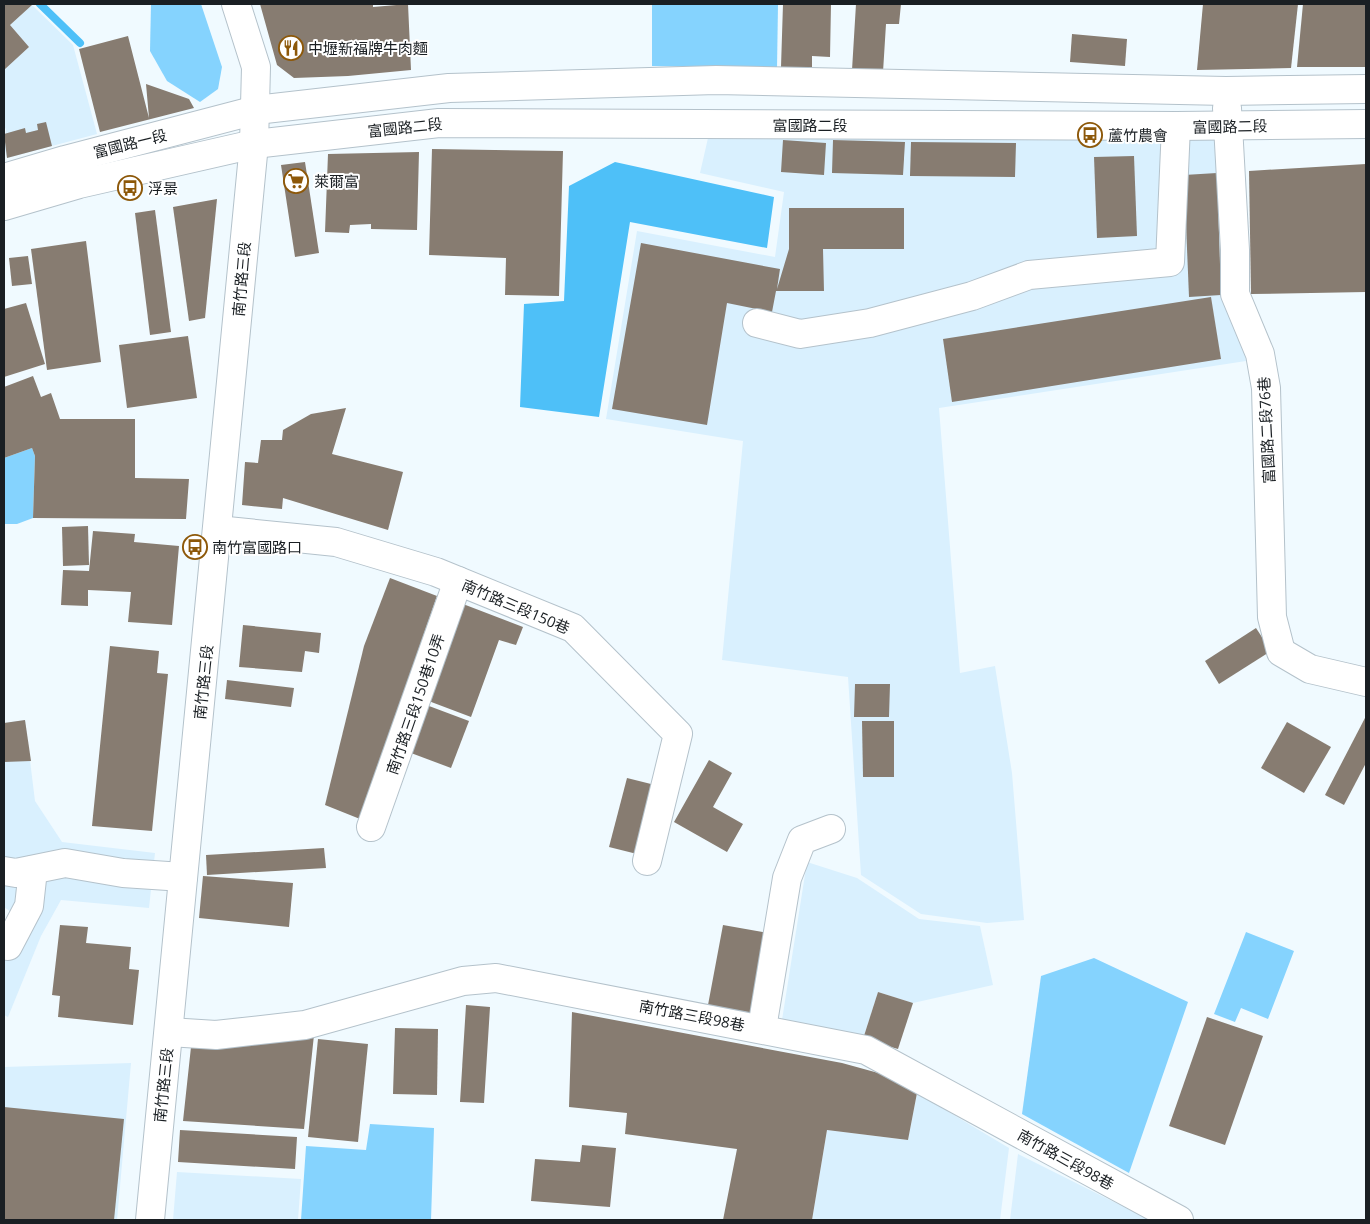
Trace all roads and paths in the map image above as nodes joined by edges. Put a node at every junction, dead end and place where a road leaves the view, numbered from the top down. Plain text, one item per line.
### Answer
1 (236, 4) edge
2 (1366, 89) edge
3 (1226, 91) junction
4 (256, 110) junction
5 (1366, 124) edge
6 (1176, 126) junction
7 (1227, 126) junction
8 (254, 144) junction
9 (4, 178) edge
10 (4, 206) edge
11 (757, 323) dead end
12 (217, 530) junction
13 (458, 581) junction
14 (1366, 682) edge
15 (371, 827) dead end
16 (831, 829) dead end
17 (647, 861) dead end
18 (33, 870) junction
19 (4, 871) edge
20 (183, 877) junction
21 (8, 946) dead end
22 (762, 1028) junction
23 (168, 1032) junction
24 (150, 1220) edge
25 (1179, 1220) edge

1 - 4 street, 南竹路三段
2 - 3 street
3 - 4 street
3 - 7 street, 富國路二段76巷
4 - 8 street, 南竹路三段
4 - 9 street, 富國路一段
5 - 7 street, 富國路二段
6 - 7 street, 富國路二段
6 - 8 street, 富國路二段
6 - 11 street
7 - 14 street, 富國路二段76巷
8 - 10 street, 富國路一段
8 - 12 street, 南竹路三段
12 - 13 street, 南竹路三段150巷
12 - 20 street, 南竹路三段
13 - 15 street, 南竹路三段150巷10弄
13 - 17 street, 南竹路三段150巷
16 - 22 street
18 - 19 street
18 - 20 street
18 - 21 street
20 - 23 street, 南竹路三段
22 - 23 street, 南竹路三段98巷
22 - 25 street, 南竹路三段98巷
23 - 24 street, 南竹路三段

